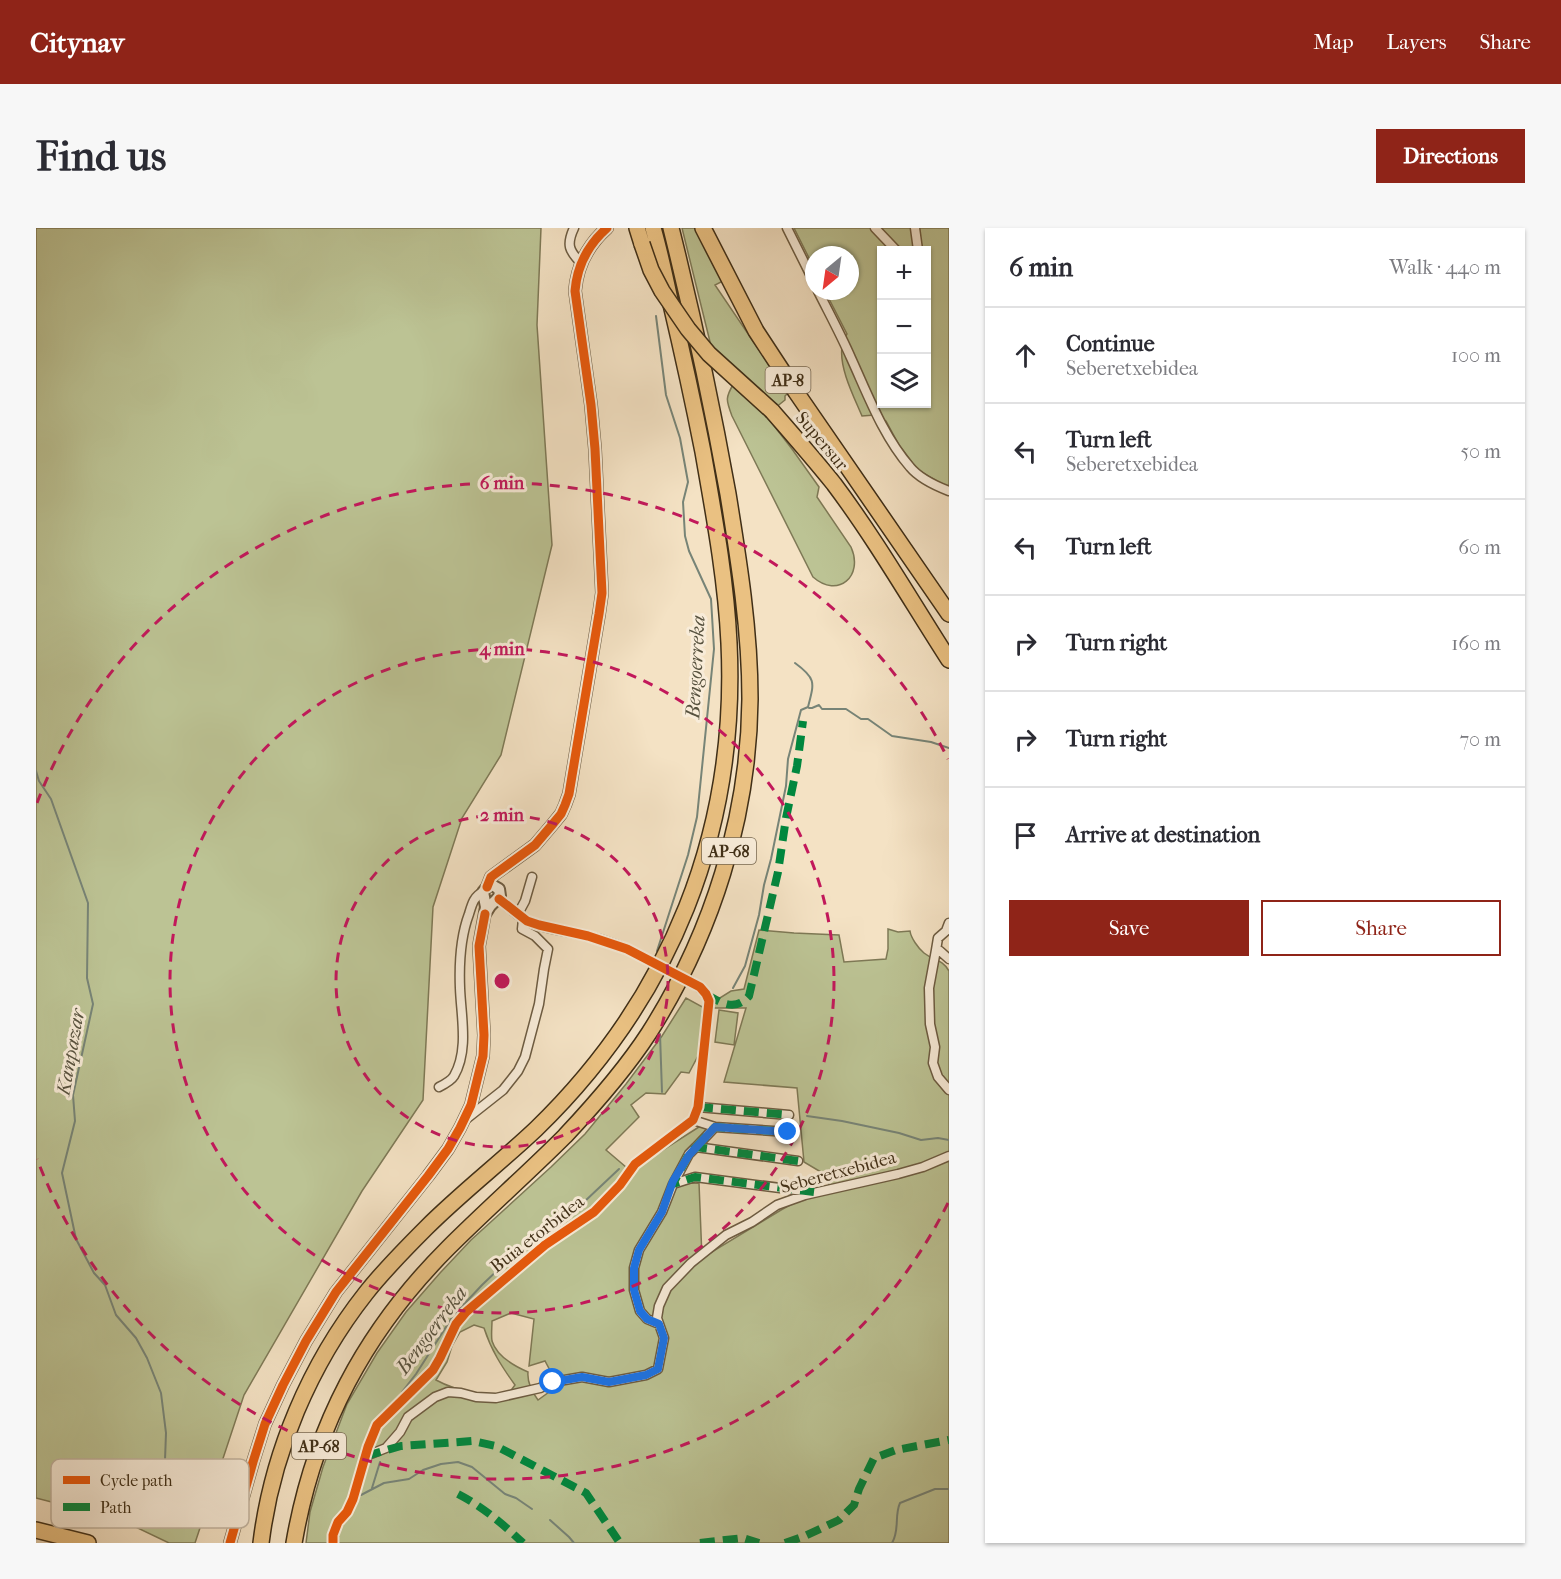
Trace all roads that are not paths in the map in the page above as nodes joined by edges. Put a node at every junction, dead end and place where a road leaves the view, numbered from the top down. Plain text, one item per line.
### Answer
1 (574, 228) edge
2 (637, 228) edge
3 (653, 228) edge
4 (671, 228) edge
5 (704, 228) edge
6 (787, 228) edge
7 (875, 228) edge
8 (915, 228) edge
9 (606, 229) edge
10 (892, 246) edge
11 (917, 246) edge
12 (582, 264) junction
13 (805, 264) edge
14 (822, 300) edge
15 (949, 491) edge
16 (949, 614) edge
17 (949, 660) edge
18 (532, 877) dead end
19 (491, 895) junction
20 (521, 916) junction
21 (949, 923) edge
22 (936, 950) junction
23 (949, 959) edge
24 (653, 963) tunnel mouth
25 (690, 981) tunnel mouth
26 (439, 1087) dead end
27 (949, 1090) edge
28 (473, 1098) junction
29 (488, 1101) junction
30 (696, 1113) junction
31 (789, 1115) dead end
32 (463, 1122) junction
33 (715, 1127) junction
34 (788, 1132) dead end
35 (696, 1147) junction
36 (949, 1156) edge
37 (798, 1161) dead end
38 (673, 1184) junction
39 (814, 1192) junction
40 (659, 1324) junction
41 (366, 1456) junction
42 (249, 1476) edge
43 (234, 1528) edge
44 (36, 1530) edge
45 (88, 1543) edge
46 (230, 1543) edge
47 (261, 1543) edge
48 (294, 1543) edge
49 (333, 1543) edge

1 - 12 street
2 - 17 highway, Supersur / AP-8, bridge
3 - 47 highway, AP-68
4 - 48 highway, AP-68
5 - 16 highway, Supersur / AP-8
6 - 13 street
7 - 10 street
8 - 11 street
9 - 12 street
12 - 19 street
14 - 15 street
18 - 20 street
19 - 20 street
19 - 26 street
19 - 28 street
20 - 24 street
20 - 29 street
21 - 22 street
22 - 23 street
22 - 27 street
25 - 30 street
28 - 29 street
28 - 32 street
29 - 32 street
30 - 31 street
30 - 33 street
30 - 41 street, Buia etorbidea
32 - 42 street
33 - 34 street
33 - 35 street
35 - 37 street
35 - 38 street
36 - 39 street, Seberetxebidea
38 - 39 street
38 - 40 street
39 - 40 street, Seberetxebidea
40 - 41 street, Seberetxebidea
41 - 49 street, Buia etorbidea
43 - 46 street
44 - 45 highway

